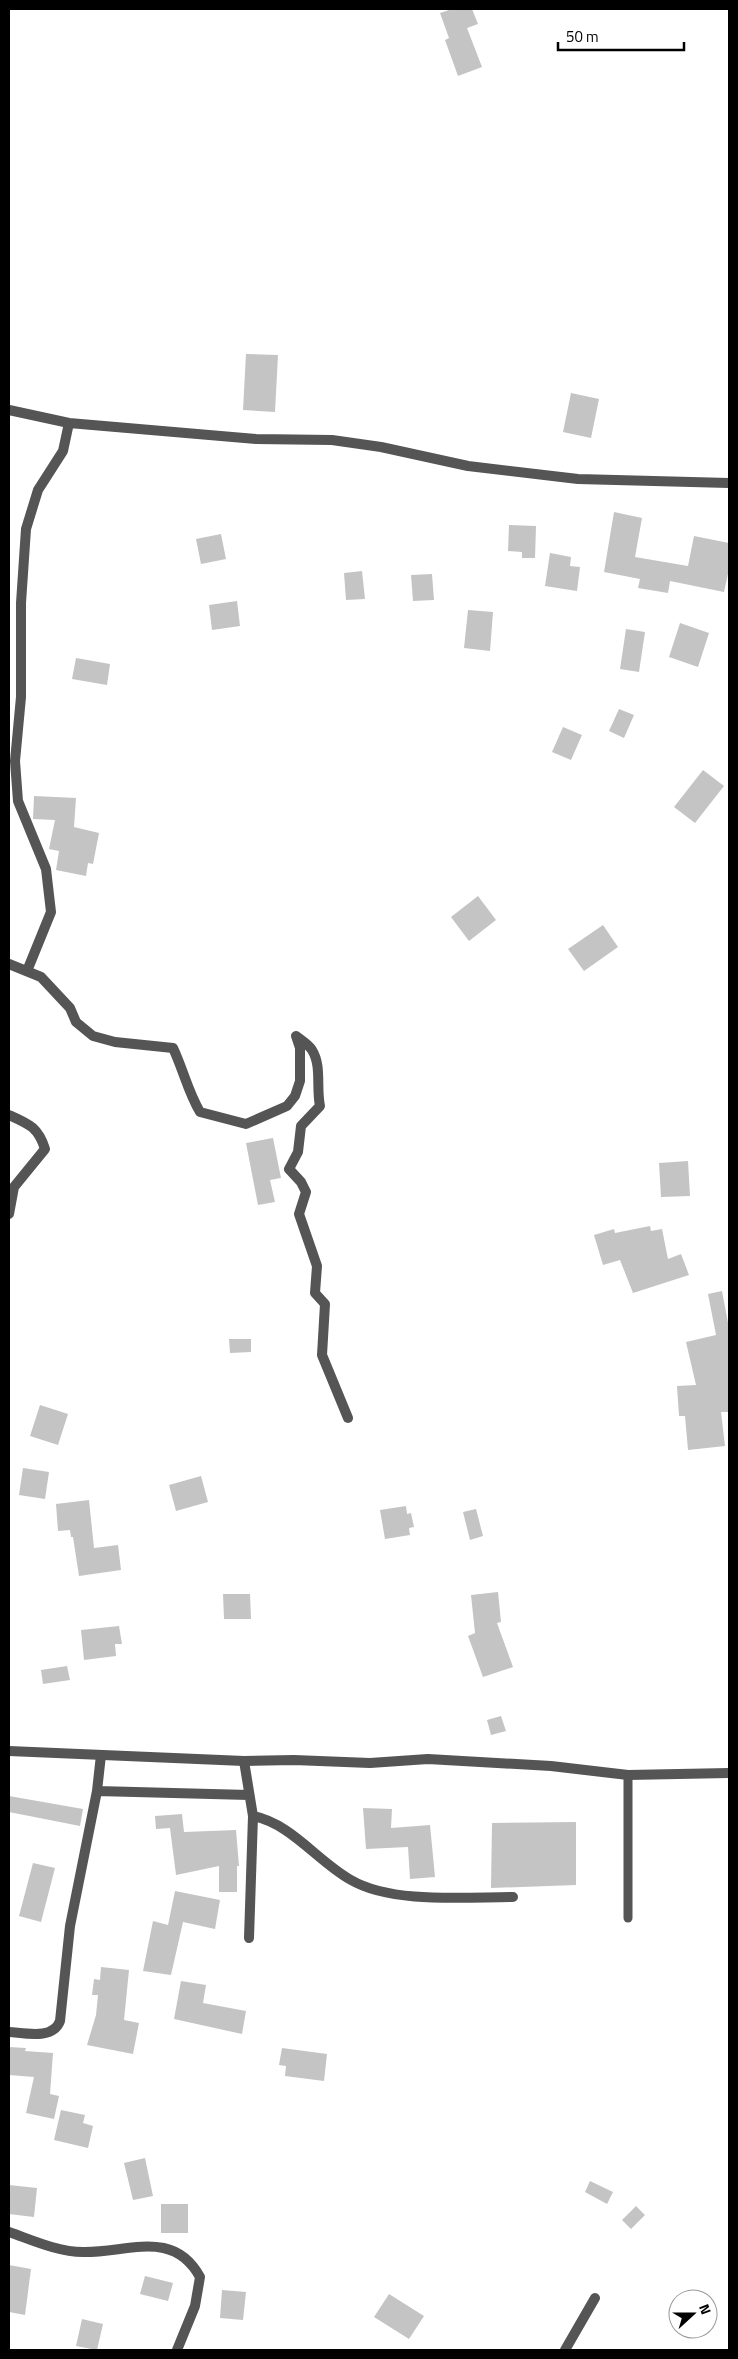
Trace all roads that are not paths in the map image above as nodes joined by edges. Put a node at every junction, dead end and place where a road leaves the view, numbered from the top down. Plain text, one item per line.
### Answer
1 (9, 410) edge
2 (69, 423) junction
3 (729, 483) edge
4 (9, 964) edge
5 (27, 971) junction
6 (9, 1115) edge
7 (9, 1214) edge
8 (348, 1418) dead end
9 (9, 1751) edge
10 (101, 1755) junction
11 (244, 1761) junction
12 (729, 1773) edge
13 (628, 1775) junction
14 (97, 1791) junction
15 (248, 1795) junction
16 (253, 1816) junction
17 (513, 1897) dead end
18 (628, 1918) dead end
19 (249, 1938) dead end
20 (9, 2032) edge
21 (9, 2232) edge
22 (595, 2298) dead end
23 (177, 2350) edge
24 (565, 2350) edge

1 - 2 street
2 - 3 street
2 - 5 street
4 - 5 street
5 - 8 street
6 - 7 street
9 - 10 street
10 - 11 street
10 - 14 street
11 - 13 street
11 - 15 street
12 - 13 street
13 - 18 lane
14 - 15 street
14 - 20 street
15 - 16 street
16 - 17 street
16 - 19 street
21 - 23 street
22 - 24 street

